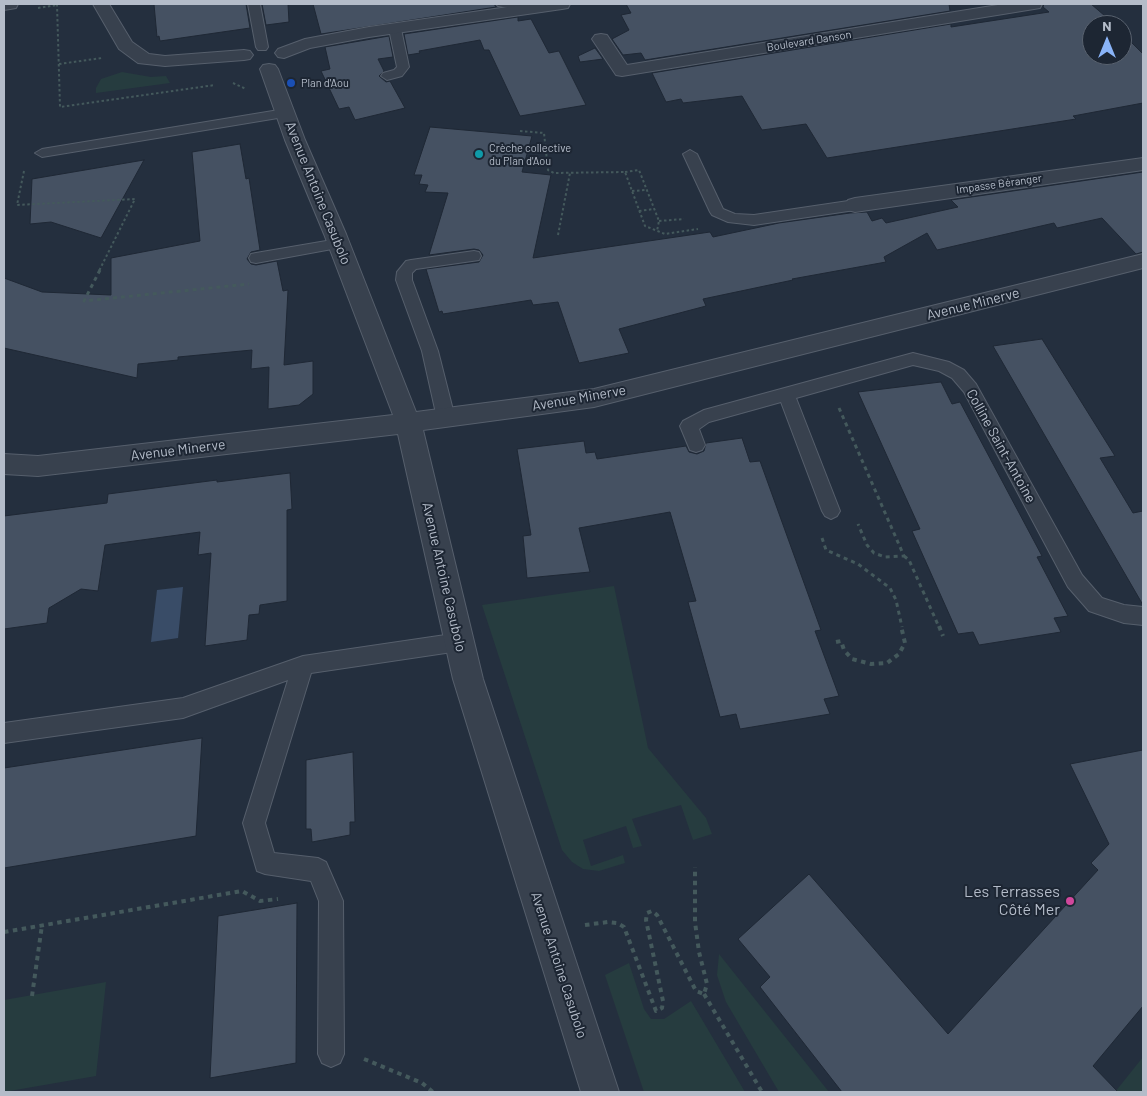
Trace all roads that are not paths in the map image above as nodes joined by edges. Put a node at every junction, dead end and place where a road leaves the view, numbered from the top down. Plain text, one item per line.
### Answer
1 (10, 4) edge
2 (101, 4) edge
3 (254, 4) edge
4 (502, 4) edge
5 (562, 4) edge
6 (1034, 4) edge
7 (4, 5) edge
8 (529, 9) junction
9 (395, 28) junction
10 (601, 39) dead end
11 (262, 47) junction
12 (284, 52) junction
13 (244, 55) junction
14 (269, 69) junction
15 (387, 76) dead end
16 (285, 113) junction
17 (42, 153) road end
18 (690, 154) dead end
19 (1143, 164) edge
20 (855, 204) joint
21 (338, 244) junction
22 (474, 256) dead end
23 (256, 258) dead end
24 (1143, 261) edge
25 (786, 394) junction
26 (446, 418) junction
27 (408, 422) junction
28 (696, 445) dead end
29 (4, 464) edge
30 (831, 511) road end
31 (1143, 616) edge
32 (459, 642) junction
33 (303, 665) junction
34 (4, 733) edge
35 (331, 1054) road end
36 (600, 1092) edge

1 - 7 street
2 - 13 street
3 - 11 lane
4 - 8 lane
5 - 8 street
6 - 10 street, Boulevard Danson
8 - 9 street
9 - 12 street
9 - 15 lane
11 - 12 street
11 - 13 street
12 - 14 street
13 - 14 street
14 - 16 street, Avenue Antoine Casubolo
16 - 17 lane
16 - 21 street, Avenue Antoine Casubolo
18 - 20 lane
19 - 20 street, Impasse Béranger
21 - 23 lane
21 - 27 street, Avenue Antoine Casubolo
22 - 26 lane
24 - 26 street, Avenue Minerve
25 - 28 lane, Colline Saint-Antoine
25 - 30 lane
25 - 31 lane, Colline Saint-Antoine
26 - 27 street, Avenue Minerve
27 - 29 street, Avenue Minerve
27 - 32 street, Avenue Antoine Casubolo
32 - 33 lane
32 - 36 street, Avenue Antoine Casubolo
33 - 34 lane
33 - 35 lane

